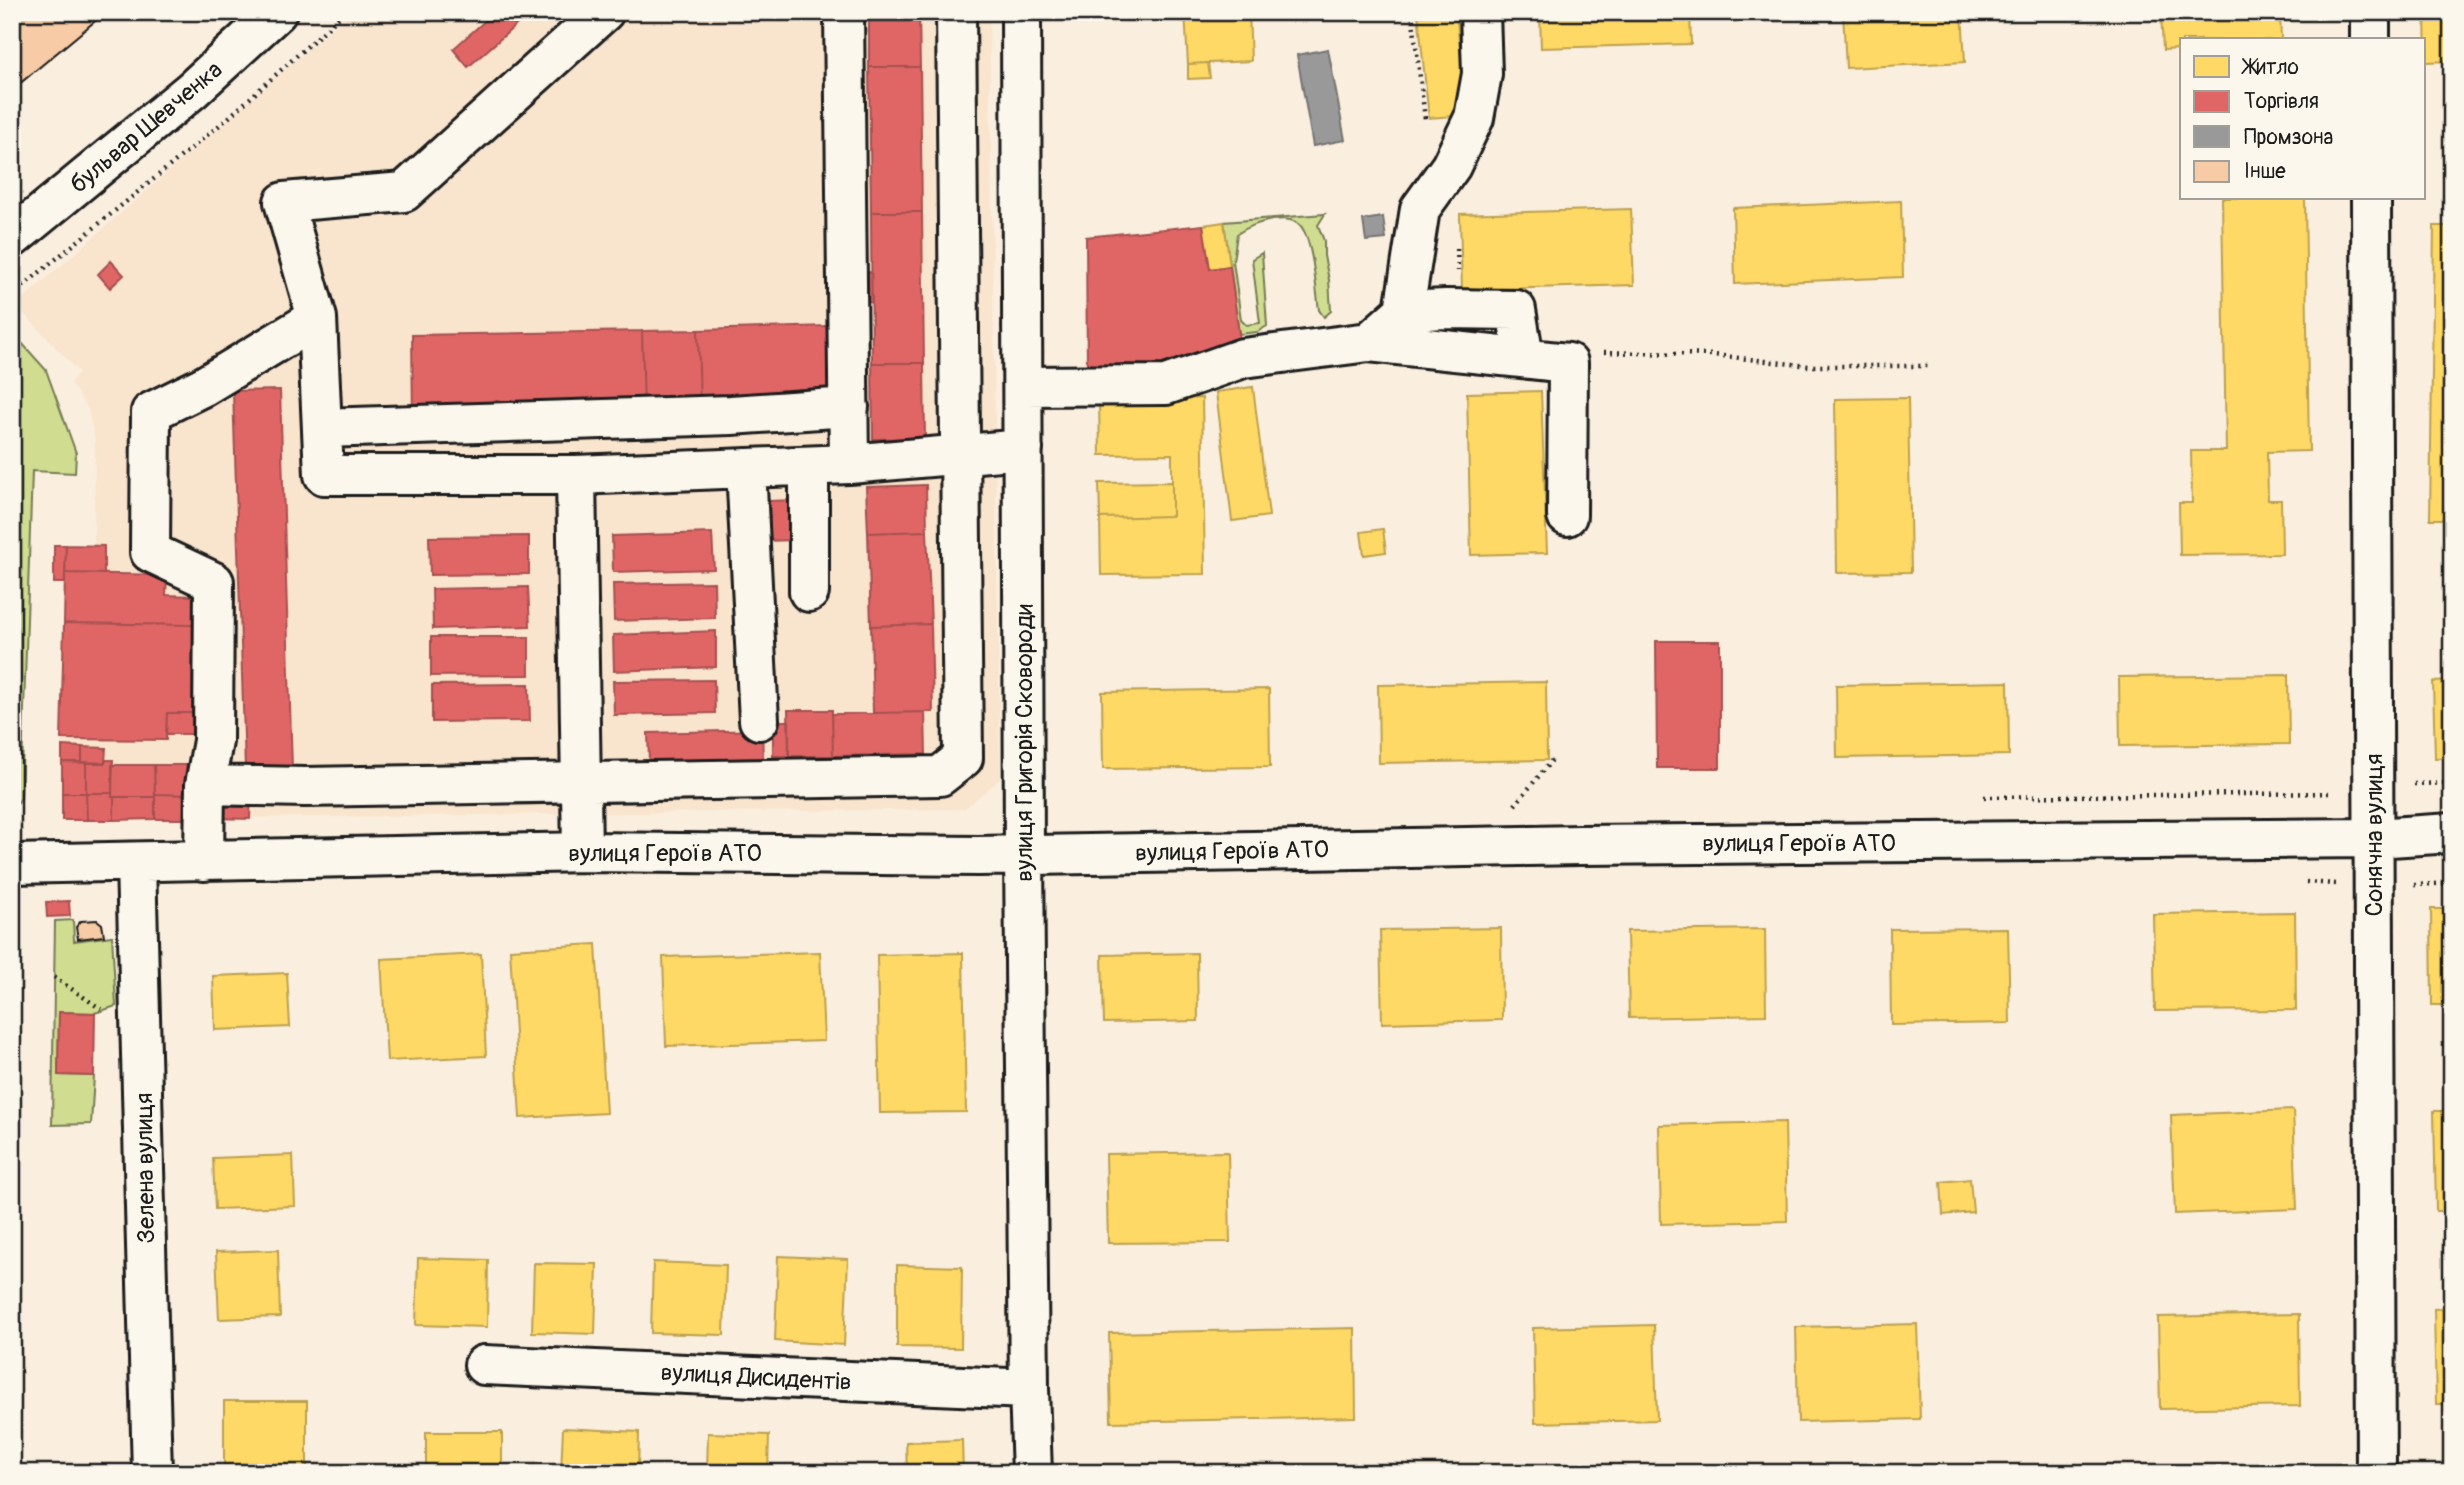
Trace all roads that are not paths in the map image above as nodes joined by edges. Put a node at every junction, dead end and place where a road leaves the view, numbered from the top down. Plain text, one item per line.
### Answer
1 (277, 12) edge
2 (604, 12) edge
3 (844, 12) edge
4 (956, 12) edge
5 (1021, 12) edge
6 (1480, 12) edge
7 (2370, 12) edge
8 (2370, 38) edge
9 (2371, 200) edge
10 (12, 238) edge
11 (1404, 311) junction
12 (317, 318) junction
13 (1369, 342) junction
14 (1524, 358) junction
15 (1023, 386) junction
16 (849, 407) junction
17 (322, 428) junction
18 (1023, 449) junction
19 (961, 454) junction
20 (849, 464) junction
21 (809, 466) junction
22 (746, 468) junction
23 (576, 475) junction
24 (1567, 516) dead end
25 (809, 592) dead end
26 (759, 720) dead end
27 (581, 781) junction
28 (205, 785) junction
29 (2452, 833) edge
30 (2374, 838) junction
31 (582, 852) junction
32 (1024, 855) junction
33 (204, 861) junction
34 (136, 863) junction
35 (12, 864) edge
36 (484, 1365) dead end
37 (1029, 1389) junction
38 (152, 1473) edge
39 (1032, 1473) edge
40 (2376, 1473) edge

1 - 10 street, бульвар Шевченка
2 - 12 street
3 - 16 street
4 - 19 street
5 - 15 street, вулиця Григорія Сковороди
6 - 11 street
7 - 8 street
9 - 30 street, Сонячна вулиця
11 - 13 street
11 - 14 street
12 - 17 street
12 - 28 street
13 - 14 street
13 - 15 street
14 - 24 street
15 - 18 street, вулиця Григорія Сковороди
16 - 17 street
16 - 20 street
17 - 23 street
18 - 19 street
18 - 32 street, вулиця Григорія Сковороди
19 - 20 street
19 - 27 street
20 - 21 street
21 - 22 street
21 - 25 street
22 - 23 street
22 - 26 street
23 - 27 street
27 - 28 street
27 - 31 street
28 - 33 street
29 - 30 street, вулиця Героїв АТО
30 - 32 street, вулиця Героїв АТО
30 - 40 street, Сонячна вулиця
31 - 32 street, вулиця Героїв АТО
31 - 33 street, вулиця Героїв АТО
32 - 37 street, вулиця Григорія Сковороди
33 - 34 street, вулиця Героїв АТО
34 - 35 street, вулиця Героїв АТО
34 - 38 street, Зелена вулиця
36 - 37 street, вулиця Дисидентів
37 - 39 street, вулиця Григорія Сковороди

